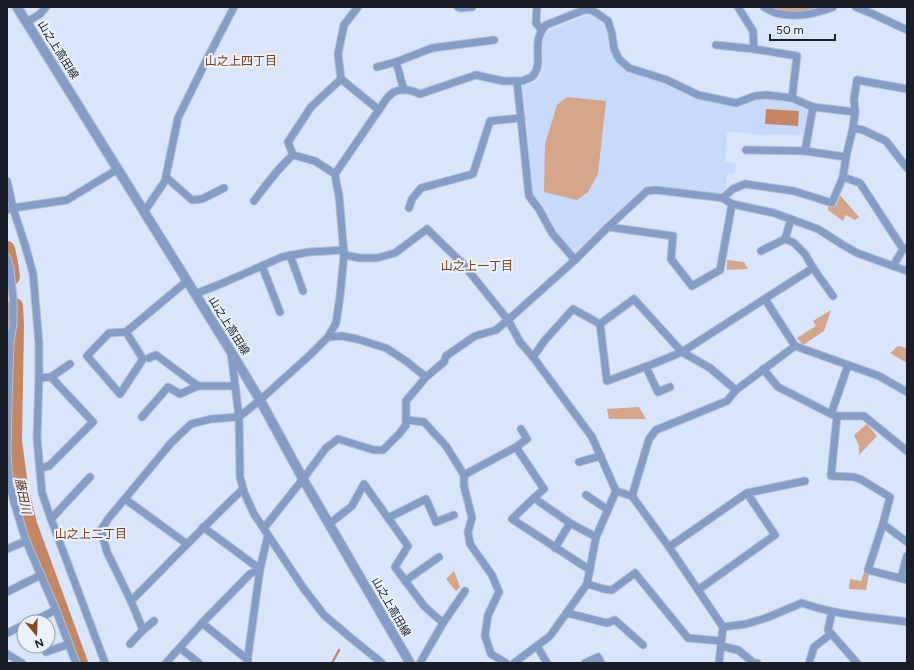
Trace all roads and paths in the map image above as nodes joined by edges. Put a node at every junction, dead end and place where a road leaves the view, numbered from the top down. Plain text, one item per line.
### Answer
1 (18, 7) edge
2 (46, 7) edge
3 (234, 7) edge
4 (358, 7) edge
5 (458, 7) edge
6 (472, 7) edge
7 (537, 7) edge
8 (738, 7) edge
9 (764, 7) edge
10 (833, 7) edge
11 (856, 7) edge
12 (27, 22) junction
13 (542, 30) junction
14 (907, 30) edge
15 (494, 40) dead end
16 (716, 45) dead end
17 (754, 50) junction
18 (396, 62) junction
19 (377, 68) dead end
20 (341, 79) junction
21 (517, 81) junction
22 (907, 89) edge
23 (404, 90) junction
24 (792, 98) junction
25 (813, 108) junction
26 (379, 110) junction
27 (855, 112) junction
28 (521, 118) junction
29 (853, 128) junction
30 (746, 150) dead end
31 (806, 151) junction
32 (293, 155) junction
33 (846, 157) junction
34 (907, 168) edge
35 (118, 169) junction
36 (335, 174) junction
37 (166, 176) junction
38 (843, 177) junction
39 (7, 181) edge
40 (224, 188) dead end
41 (723, 198) junction
42 (254, 201) dead end
43 (732, 204) junction
44 (409, 208) dead end
45 (10, 209) edge
46 (144, 212) junction
47 (791, 219) junction
48 (608, 227) junction
49 (785, 239) junction
50 (905, 249) edge
51 (761, 251) dead end
52 (344, 253) junction
53 (290, 255) junction
54 (7, 258) edge
55 (575, 260) junction
56 (262, 266) junction
57 (893, 266) junction
58 (813, 268) junction
59 (907, 271) edge
60 (187, 281) junction
61 (303, 291) dead end
62 (195, 294) junction
63 (833, 296) dead end
64 (765, 299) junction
65 (280, 312) dead end
66 (508, 320) junction
67 (600, 324) junction
68 (126, 332) junction
69 (328, 337) junction
70 (9, 343) edge
71 (795, 346) junction
72 (230, 350) junction
73 (682, 352) junction
74 (533, 357) junction
75 (149, 358) dead end
76 (70, 364) dead end
77 (848, 364) junction
78 (646, 367) junction
79 (763, 369) junction
80 (51, 377) junction
81 (426, 377) junction
82 (39, 378) junction
83 (198, 386) junction
84 (235, 386) junction
85 (670, 387) dead end
86 (736, 390) junction
87 (7, 392) edge
88 (907, 392) edge
89 (260, 400) junction
90 (834, 415) junction
91 (142, 417) dead end
92 (239, 417) junction
93 (406, 420) junction
94 (521, 429) dead end
95 (516, 447) junction
96 (907, 451) edge
97 (601, 456) junction
98 (579, 462) dead end
99 (40, 468) junction
100 (464, 475) junction
101 (90, 477) dead end
102 (303, 480) junction
103 (805, 481) dead end
104 (243, 489) junction
105 (616, 491) junction
106 (747, 494) junction
107 (586, 495) dead end
108 (632, 496) junction
109 (534, 498) junction
110 (125, 499) junction
111 (10, 504) edge
112 (608, 510) junction
113 (454, 515) dead end
114 (388, 518) junction
115 (51, 519) junction
116 (570, 523) junction
117 (330, 524) junction
118 (883, 524) junction
119 (203, 527) junction
120 (266, 531) junction
121 (596, 537) junction
122 (26, 541) junction
123 (907, 542) edge
124 (187, 544) junction
125 (669, 547) junction
126 (555, 548) junction
127 (7, 549) edge
128 (907, 556) edge
129 (439, 557) dead end
130 (260, 569) junction
131 (590, 570) junction
132 (41, 575) junction
133 (904, 579) edge
134 (405, 581) junction
135 (587, 584) junction
136 (698, 590) junction
137 (465, 591) dead end
138 (7, 592) edge
139 (131, 601) junction
140 (56, 610) junction
141 (832, 612) junction
142 (567, 613) junction
143 (48, 614) edge
144 (154, 621) dead end
145 (907, 622) edge
146 (202, 623) junction
147 (443, 623) junction
148 (723, 627) junction
149 (143, 630) junction
150 (831, 634) junction
151 (721, 643) junction
152 (69, 644) junction
153 (130, 644) dead end
154 (643, 644) dead end
155 (537, 646) junction
156 (180, 648) junction
157 (56, 649) edge
158 (7, 654) edge
159 (248, 661) edge
160 (22, 663) edge
161 (76, 663) edge
162 (105, 663) edge
163 (166, 663) edge
164 (199, 663) edge
165 (382, 663) edge
166 (410, 663) edge
167 (420, 663) edge
168 (506, 663) edge
169 (514, 663) edge
170 (547, 663) edge
171 (585, 663) edge
172 (601, 663) edge
173 (719, 663) edge
174 (757, 663) edge
175 (809, 663) edge
176 (857, 663) edge

1 - 12 street, 山之上高田線
2 - 12 street
3 - 37 street
4 - 20 street
5 - 6 street
7 - 13 street
8 - 17 street
9 - 10 street
11 - 14 street
12 - 35 street, 山之上高田線
13 - 21 street
13 - 24 street
15 - 18 street
16 - 17 street
17 - 24 street
18 - 19 street
18 - 23 street
20 - 26 street
20 - 32 street
21 - 23 street
21 - 28 street
22 - 27 street
23 - 26 street
24 - 25 street
25 - 27 street
25 - 31 street
26 - 36 street
27 - 29 street
28 - 44 street
28 - 55 street
29 - 33 street
29 - 34 street
30 - 31 street
31 - 33 street
32 - 36 street
32 - 42 street
33 - 38 street
35 - 45 street
35 - 46 street, 山之上高田線
36 - 52 street
37 - 40 street
37 - 46 street
38 - 41 street
38 - 50 street
39 - 45 street
41 - 43 street
41 - 48 street
43 - 47 street
43 - 48 street
45 - 82 street
46 - 60 street, 山之上高田線
47 - 49 street
47 - 57 street
48 - 55 street
49 - 51 street
49 - 58 street
50 - 57 street
52 - 53 street
52 - 66 street
52 - 69 street
53 - 56 street
53 - 61 street
54 - 70 street
55 - 66 street
56 - 62 street
56 - 65 street
57 - 59 street
58 - 63 street
58 - 64 street
60 - 62 street, 山之上高田線
60 - 68 street
62 - 72 street, 山之上高田線
64 - 71 street
64 - 73 street
66 - 74 street
66 - 81 street
67 - 73 street
67 - 74 street
67 - 78 street
68 - 68 street
69 - 81 street
69 - 89 street
70 - 87 street
71 - 77 street
71 - 79 street
72 - 84 street
72 - 89 street, 山之上高田線
73 - 78 street
73 - 86 street
74 - 97 street
75 - 83 street
76 - 80 street
77 - 88 street
77 - 90 street
78 - 85 street
79 - 86 street
79 - 90 street
80 - 82 street
80 - 99 street
81 - 93 street
82 - 99 street
83 - 84 street
83 - 91 street
84 - 92 street
86 - 108 street
87 - 111 street
89 - 92 street
89 - 102 street, 山之上高田線
90 - 96 street
90 - 118 street
92 - 104 street
92 - 110 street
93 - 100 street
93 - 102 street
94 - 95 street
95 - 100 street
95 - 109 street
97 - 98 street
97 - 105 street
99 - 115 street
100 - 168 street
101 - 115 street
102 - 117 street, 山之上高田線
102 - 120 street
103 - 106 street
104 - 119 street
104 - 120 street
105 - 108 street
105 - 112 street
106 - 125 street
106 - 136 street
107 - 112 street
108 - 125 street
109 - 116 street
109 - 126 street
110 - 124 street
110 - 139 street
111 - 122 street
112 - 121 street
113 - 114 street
114 - 117 street
114 - 134 street
115 - 162 street
116 - 121 street
116 - 126 street
117 - 166 street, 山之上高田線
118 - 123 street
118 - 133 street
119 - 124 street
119 - 130 street
120 - 130 street
120 - 165 street
121 - 131 street
122 - 127 street
122 - 132 street
124 - 139 street
125 - 136 street
126 - 131 street
128 - 133 street
129 - 134 street
130 - 146 street
130 - 159 street
131 - 135 street
132 - 138 street
132 - 140 street
134 - 147 street
135 - 142 street
135 - 151 street
136 - 148 street
137 - 147 street
139 - 149 street
140 - 143 street
140 - 152 street
141 - 145 street
141 - 148 street
141 - 150 street
142 - 154 street
142 - 155 street
144 - 149 street
146 - 156 street
146 - 159 street
147 - 167 street
148 - 151 street
149 - 153 street
150 - 175 street
150 - 176 street
151 - 173 street
151 - 174 street
152 - 157 street
152 - 161 street
155 - 169 street
155 - 170 street
156 - 163 street
156 - 164 street
158 - 160 street
171 - 172 street

